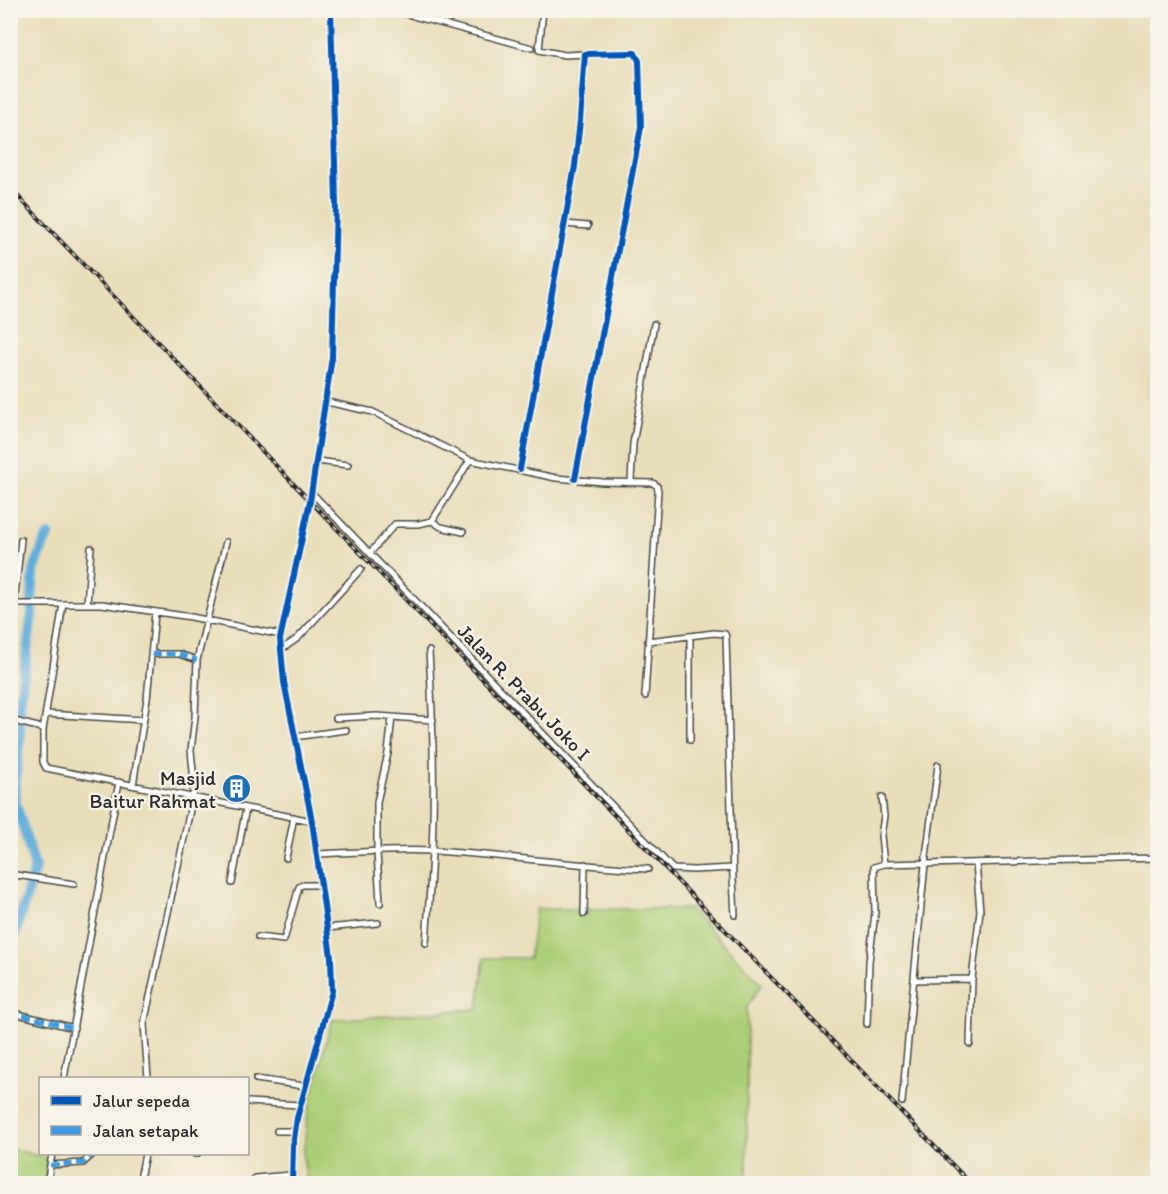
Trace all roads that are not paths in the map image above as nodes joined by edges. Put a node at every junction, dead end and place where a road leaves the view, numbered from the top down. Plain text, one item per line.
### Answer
1 (331, 10) edge
2 (391, 10) edge
3 (543, 10) edge
4 (532, 48) dead end
5 (585, 54) junction
6 (565, 224) junction
7 (588, 225) dead end
8 (654, 324) dead end
9 (327, 402) junction
10 (470, 460) junction
11 (317, 461) junction
12 (348, 465) dead end
13 (520, 469) junction
14 (575, 479) junction
15 (631, 481) junction
16 (312, 493) junction
17 (432, 521) junction
18 (463, 532) dead end
19 (21, 540) dead end
20 (226, 542) dead end
21 (91, 549) dead end
22 (370, 553) junction
23 (361, 569) dead end
24 (12, 604) edge
25 (63, 604) junction
26 (87, 604) junction
27 (155, 613) junction
28 (205, 620) junction
29 (690, 636) junction
30 (281, 637) junction
31 (648, 641) junction
32 (281, 648) junction
33 (429, 651) dead end
34 (152, 654) junction
35 (197, 660) junction
36 (645, 696) dead end
37 (46, 714) junction
38 (392, 717) junction
39 (336, 718) dead end
40 (144, 720) junction
41 (433, 720) junction
42 (13, 721) edge
43 (42, 730) junction
44 (346, 730) dead end
45 (294, 737) junction
46 (690, 740) dead end
47 (938, 765) dead end
48 (119, 782) junction
49 (133, 785) junction
50 (193, 796) junction
51 (882, 796) dead end
52 (246, 808) junction
53 (297, 818) junction
54 (310, 821) junction
55 (432, 851) junction
56 (377, 852) junction
57 (317, 854) junction
58 (286, 858) dead end
59 (1158, 858) edge
60 (976, 863) junction
61 (585, 864) junction
62 (884, 864) junction
63 (925, 864) junction
64 (648, 868) dead end
65 (733, 868) junction
66 (10, 874) edge
67 (232, 883) dead end
68 (74, 884) dead end
69 (320, 885) junction
70 (380, 903) dead end
71 (584, 914) dead end
72 (735, 915) dead end
73 (378, 923) dead end
74 (327, 928) junction
75 (258, 937) dead end
76 (426, 943) dead end
77 (972, 979) junction
78 (915, 980) junction
79 (10, 1012) edge
80 (867, 1024) dead end
81 (74, 1028) junction
82 (970, 1044) dead end
83 (64, 1077) edge
84 (148, 1077) edge
85 (256, 1079) dead end
86 (304, 1086) junction
87 (249, 1102) edge
88 (902, 1102) dead end
89 (300, 1105) junction
90 (277, 1131) dead end
91 (295, 1131) junction
92 (52, 1155) edge
93 (92, 1155) edge
94 (145, 1155) edge
95 (50, 1166) junction
96 (291, 1175) junction
97 (255, 1178) dead end
98 (47, 1184) edge
99 (139, 1184) edge
100 (292, 1184) edge

1 - 9 street
2 - 4 street
3 - 5 street
5 - 6 street
5 - 14 street
6 - 7 street
6 - 13 street
8 - 15 street
9 - 10 street
9 - 11 street
10 - 13 street
10 - 17 street
11 - 12 street
11 - 16 street
13 - 14 street
14 - 15 street
15 - 31 street
16 - 22 street, Jalan R. Prabu Joko I
16 - 30 street
17 - 18 street
17 - 22 street
19 - 24 street
20 - 28 street
21 - 26 street
22 - 65 street, Jalan R. Prabu Joko I
23 - 32 street
24 - 25 street
25 - 26 street
25 - 37 street
26 - 27 street
27 - 28 street
27 - 34 street
28 - 30 street
28 - 35 street
29 - 31 street
29 - 46 street
29 - 65 street
30 - 32 street
31 - 36 street
32 - 45 street
33 - 41 street
34 - 35 street
34 - 40 street
35 - 50 street
37 - 40 street
37 - 43 street
38 - 39 street
38 - 41 street
38 - 56 street
40 - 49 street
41 - 55 street
42 - 43 street
43 - 48 street
44 - 45 street
45 - 54 street
47 - 63 street
48 - 49 street
48 - 81 street
49 - 50 street
50 - 52 street
50 - 84 street
51 - 62 street
52 - 53 street
52 - 67 street
53 - 54 street
53 - 58 street
54 - 57 street
55 - 56 street
55 - 61 street
55 - 76 street
56 - 57 street
56 - 70 street
57 - 69 street
59 - 60 street
60 - 63 street
60 - 77 street
61 - 64 street
61 - 71 street
62 - 63 street
62 - 80 street
63 - 78 street
65 - 72 street
66 - 68 street
69 - 74 street
69 - 75 street
73 - 74 street
74 - 86 street
77 - 78 street
77 - 82 street
78 - 88 street
79 - 81 street
81 - 83 street
85 - 86 street
86 - 89 street
87 - 89 street
89 - 91 street
90 - 91 street
91 - 96 street
92 - 95 street
93 - 95 street
94 - 99 street
95 - 98 street
96 - 97 street
96 - 100 street

